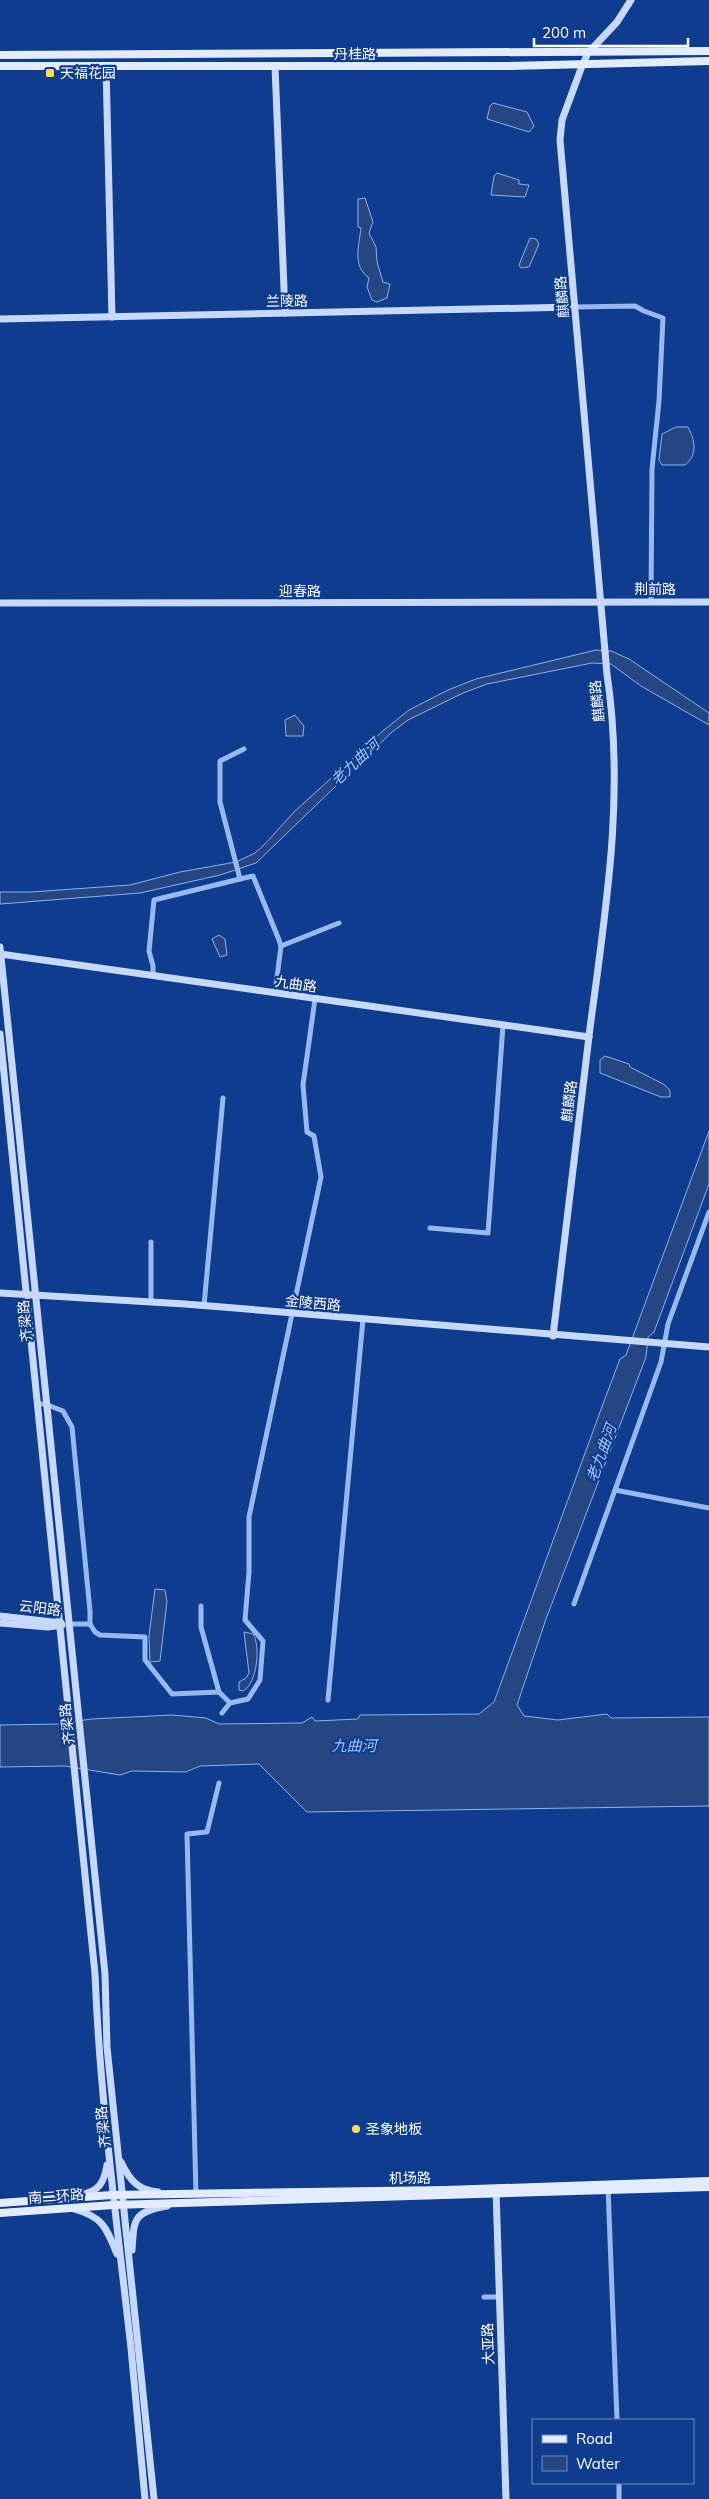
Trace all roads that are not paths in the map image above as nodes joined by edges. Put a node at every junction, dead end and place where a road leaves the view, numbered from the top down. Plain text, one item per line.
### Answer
1 (631, 0) edge
2 (709, 51) edge
3 (588, 53) junction
4 (0, 55) edge
5 (709, 61) edge
6 (0, 66) edge
7 (106, 66) junction
8 (275, 66) junction
9 (582, 66) junction
10 (575, 307) junction
11 (285, 313) junction
12 (112, 317) junction
13 (0, 319) edge
14 (651, 600) dead end
15 (600, 602) junction
16 (709, 602) edge
17 (0, 603) edge
18 (244, 749) dead end
19 (239, 877) junction
20 (339, 923) dead end
21 (280, 946) junction
22 (0, 952) edge
23 (152, 976) junction
24 (275, 993) junction
25 (315, 999) junction
26 (503, 1025) junction
27 (0, 1034) edge
28 (589, 1037) junction
29 (223, 1098) dead end
30 (709, 1212) edge
31 (430, 1228) dead end
32 (151, 1242) dead end
33 (0, 1293) edge
34 (26, 1295) junction
35 (35, 1296) junction
36 (151, 1302) junction
37 (204, 1306) junction
38 (291, 1313) junction
39 (363, 1319) junction
40 (553, 1336) junction
41 (664, 1344) junction
42 (709, 1347) edge
43 (37, 1404) junction
44 (45, 1404) junction
45 (615, 1490) junction
46 (709, 1508) edge
47 (574, 1604) dead end
48 (201, 1606) dead end
49 (0, 1616) edge
50 (0, 1623) edge
51 (58, 1624) junction
52 (68, 1624) junction
53 (90, 1624) junction
54 (219, 1692) junction
55 (328, 1700) dead end
56 (230, 1703) junction
57 (222, 1713) dead end
58 (219, 1783) dead end
59 (108, 2155) junction
60 (118, 2156) junction
61 (709, 2181) edge
62 (608, 2187) junction
63 (709, 2187) edge
64 (496, 2191) junction
65 (112, 2196) junction
66 (191, 2197) junction
67 (123, 2200) junction
68 (0, 2203) edge
69 (68, 2203) junction
70 (113, 2205) junction
71 (0, 2213) edge
72 (121, 2264) junction
73 (130, 2266) junction
74 (484, 2297) dead end
75 (499, 2297) junction
76 (617, 2419) edge
77 (619, 2484) edge
78 (144, 2499) edge
79 (154, 2499) edge
80 (506, 2499) edge
81 (619, 2499) edge

1 - 3 main road, 麒麟路
2 - 3 main road, 丹桂路
3 - 4 main road, 丹桂路
3 - 9 main road, 麒麟路
5 - 9 main road, 丹桂路
6 - 7 main road, 丹桂路
7 - 8 main road, 丹桂路
7 - 12 main road
8 - 9 main road, 丹桂路
8 - 11 main road
9 - 10 main road, 麒麟路
10 - 11 main road, 兰陵路
10 - 14 street
10 - 15 main road, 麒麟路
11 - 12 main road, 兰陵路
12 - 13 main road, 兰陵路
15 - 16 main road, 荆前路
15 - 17 main road, 迎春路
15 - 28 main road, 麒麟路
18 - 19 street
19 - 21 street
19 - 23 street
20 - 21 street
21 - 24 street
22 - 23 main road, 九曲路
22 - 35 main road, 齐梁路
23 - 24 main road, 九曲路
24 - 25 main road, 九曲路
25 - 26 main road, 九曲路
25 - 38 street
26 - 28 main road, 九曲路
26 - 31 street
27 - 34 main road, 齐梁路
28 - 40 main road, 麒麟路
29 - 37 street
30 - 41 street
32 - 36 street
33 - 34 main road, 金陵西路
34 - 35 main road, 金陵西路
34 - 43 main road, 齐梁路
35 - 36 main road, 金陵西路
35 - 44 main road, 齐梁路
36 - 37 main road, 金陵西路
37 - 38 main road, 金陵西路
38 - 39 main road, 金陵西路
38 - 56 street
39 - 40 main road, 金陵西路
39 - 55 street
40 - 41 main road, 金陵西路
41 - 42 main road
41 - 45 street
43 - 44 street
43 - 51 main road, 齐梁路
44 - 52 main road, 齐梁路
44 - 53 street
45 - 46 street
45 - 47 street
48 - 54 street
49 - 51 main road, 云阳路
50 - 51 main road, 云阳路
51 - 52 main road, 云阳路
51 - 59 main road, 齐梁路
52 - 53 street
52 - 60 main road, 齐梁路
53 - 54 street
54 - 56 street
56 - 57 street
58 - 66 street
59 - 65 main road, 齐梁路
59 - 69 main road
60 - 66 main road
60 - 67 main road, 齐梁路
61 - 62 main road, 机场路
62 - 63 main road, 机场路
62 - 64 main road, 机场路
62 - 76 street
64 - 66 main road, 机场路
64 - 75 main road, 大亚路
65 - 67 main road, 机场路
65 - 69 main road, 南二环路
65 - 70 main road, 齐梁路
66 - 67 main road, 机场路
66 - 73 main road
67 - 70 main road, 机场路
67 - 73 main road, 齐梁路
68 - 69 main road, 南二环路
69 - 70 main road, 南二环路
69 - 71 main road, 南二环路
69 - 72 main road
70 - 72 main road, 齐梁路
72 - 78 main road, 齐梁路
73 - 79 main road, 齐梁路
74 - 75 street
75 - 80 main road, 大亚路
77 - 81 street

